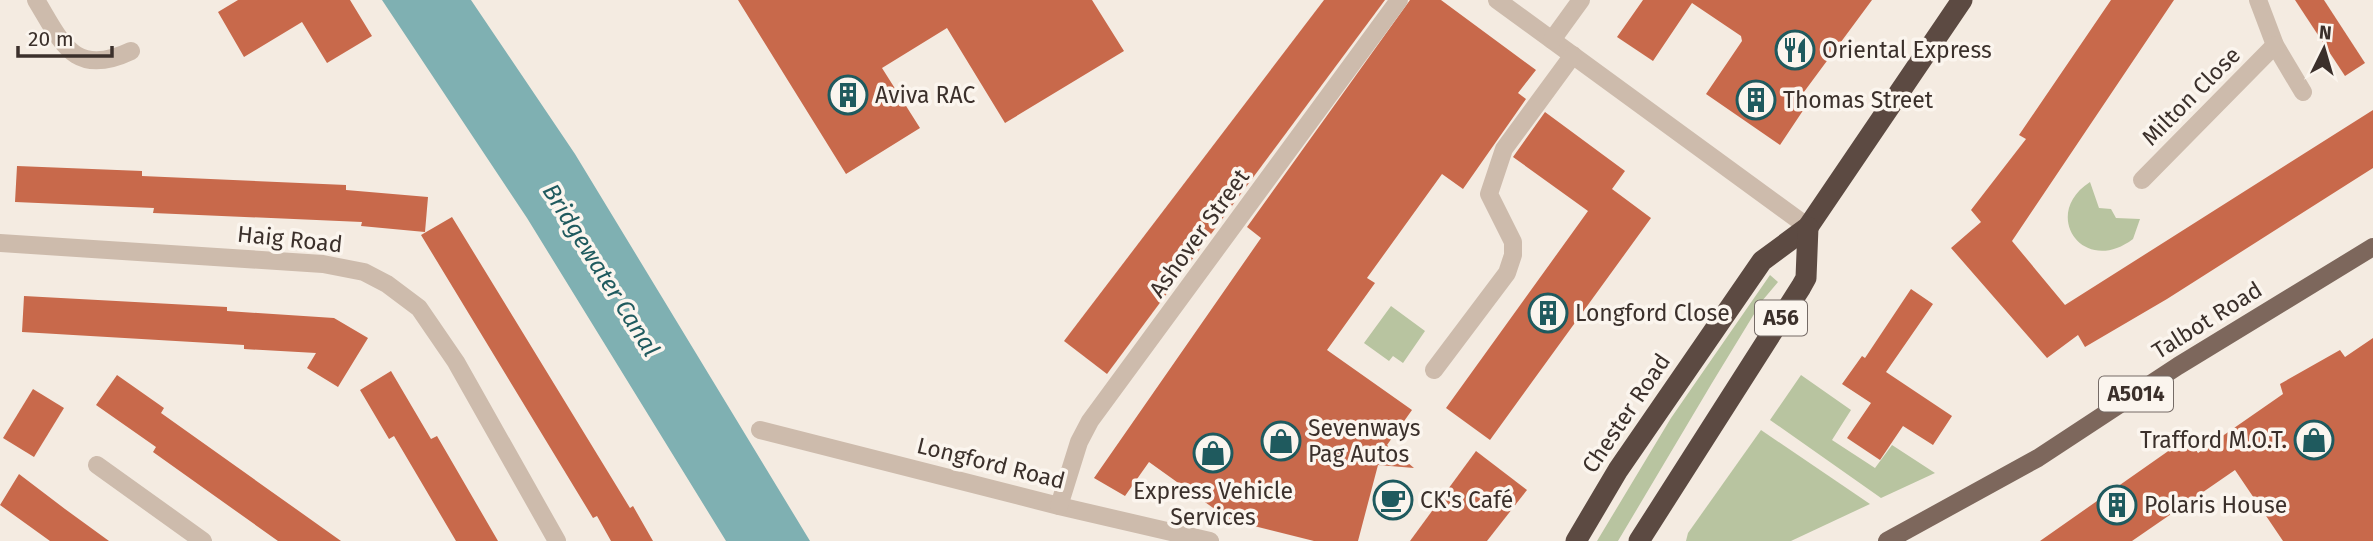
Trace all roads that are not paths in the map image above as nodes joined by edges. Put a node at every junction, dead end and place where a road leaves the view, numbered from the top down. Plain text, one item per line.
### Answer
1 (36, 0) edge
2 (1399, 0) edge
3 (1497, 0) edge
4 (1581, 0) edge
5 (1962, 0) edge
6 (2258, 0) edge
7 (1552, 40) junction
8 (2276, 45) junction
9 (131, 51) dead end
10 (1573, 55) junction
11 (2303, 92) dead end
12 (2142, 180) dead end
13 (1808, 226) junction
14 (0, 243) edge
15 (2373, 247) edge
16 (1434, 370) dead end
17 (760, 430) dead end
18 (97, 465) dead end
19 (1059, 506) junction
20 (203, 541) edge
21 (557, 541) edge
22 (1210, 541) edge
23 (1576, 541) edge
24 (1639, 541) edge
25 (1887, 541) edge

1 - 9 street
2 - 19 street, Ashover Street
3 - 7 street
4 - 7 street
5 - 13 highway, Chester Road / A56
6 - 8 street, Milton Close
7 - 10 street
8 - 11 street, Milton Close
8 - 12 street, Milton Close
10 - 13 street
10 - 16 street
13 - 23 highway, Chester Road / A56
13 - 24 highway, A56
14 - 21 street, Haig Road
15 - 25 main road, Talbot Road / A5014
17 - 19 street, Longford Road
18 - 20 street
19 - 22 street, Longford Road

